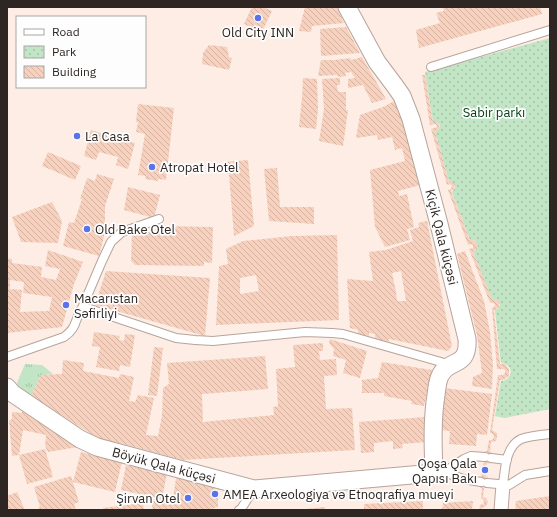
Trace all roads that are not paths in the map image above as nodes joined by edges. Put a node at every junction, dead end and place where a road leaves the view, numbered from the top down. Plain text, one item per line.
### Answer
1 (347, 7) edge
2 (550, 30) edge
3 (431, 67) dead end
4 (159, 219) dead end
5 (82, 308) junction
6 (7, 357) edge
7 (450, 366) junction
8 (7, 387) edge
9 (550, 434) edge
10 (507, 460) junction
11 (550, 470) edge
12 (439, 472) junction
13 (503, 485) junction
14 (254, 489) junction
15 (239, 510) edge
16 (501, 510) edge

1 - 7 street, Kiçik Qala küçəsi
2 - 3 lane
4 - 5 lane
5 - 6 lane
5 - 7 lane
7 - 12 street, Kiçik Qala küçəsi
8 - 14 street, Böyük Qala küçəsi
9 - 10 lane
10 - 12 lane
10 - 13 lane
11 - 13 lane
12 - 13 lane
12 - 14 street, Böyük Qala küçəsi
13 - 16 street
14 - 15 lane

